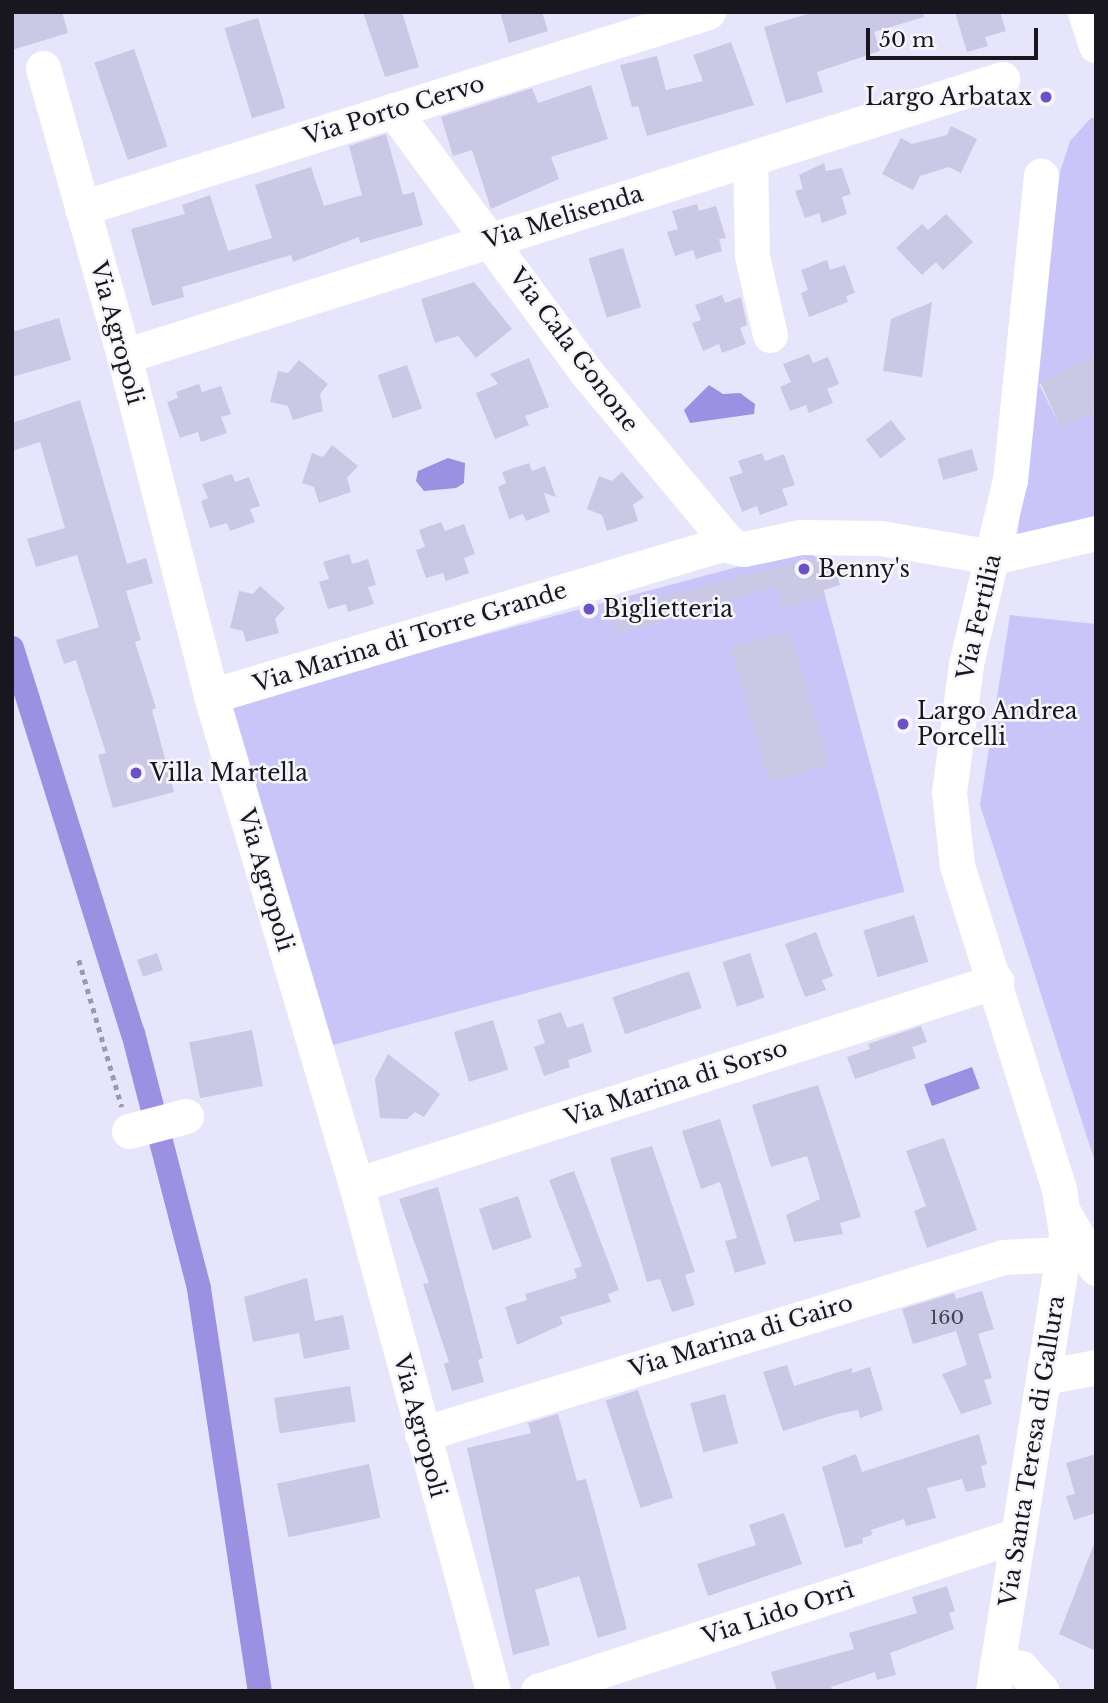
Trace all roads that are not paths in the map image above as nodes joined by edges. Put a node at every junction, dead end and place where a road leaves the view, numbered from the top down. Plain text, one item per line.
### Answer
1 (708, 12) edge
2 (1085, 12) edge
3 (1096, 45) edge
4 (44, 68) dead end
5 (1002, 79) dead end
6 (393, 110) junction
7 (750, 159) junction
8 (1041, 176) dead end
9 (82, 208) junction
10 (491, 239) junction
11 (770, 335) dead end
12 (124, 356) junction
13 (1096, 533) edge
14 (733, 546) junction
15 (993, 557) junction
16 (211, 696) junction
17 (996, 981) junction
18 (186, 1116) dead end
19 (137, 1129) road end
20 (356, 1185) junction
21 (1063, 1212) junction
22 (1064, 1254) junction
23 (1096, 1268) edge
24 (1096, 1367) edge
25 (1045, 1377) junction
26 (422, 1434) junction
27 (1018, 1535) junction
28 (995, 1677) edge
29 (493, 1691) edge
30 (538, 1691) edge
31 (1042, 1691) edge

1 - 6 street, Via Porto Cervo
2 - 3 street
4 - 9 street, Via Agropoli
5 - 7 street, Via Melisenda
6 - 9 street, Via Porto Cervo
6 - 10 street, Via Cala Gonone
7 - 10 street, Via Melisenda
7 - 11 street
8 - 15 street, Via Fertilia
9 - 12 street, Via Agropoli
10 - 12 street, Via Melisenda
10 - 14 street, Via Cala Gonone
12 - 16 street, Via Agropoli
13 - 15 street
14 - 15 street, Via Marina di Torre Grande
14 - 16 street, Via Marina di Torre Grande
15 - 17 street, Via Fertilia
16 - 20 street, Via Agropoli
17 - 20 street, Via Marina di Sorso
17 - 21 street, Via Fertilia
18 - 19 street
20 - 26 street, Via Agropoli
21 - 22 street, Via Santa Teresa di Gallura
21 - 23 street
22 - 25 street, Via Santa Teresa di Gallura
22 - 26 street, Via Marina di Gairo
24 - 25 street
25 - 27 street, Via Santa Teresa di Gallura
26 - 29 street, Via Agropoli
27 - 28 street, Via Santa Teresa di Gallura
27 - 30 street, Via Lido Orrì
28 - 31 street

